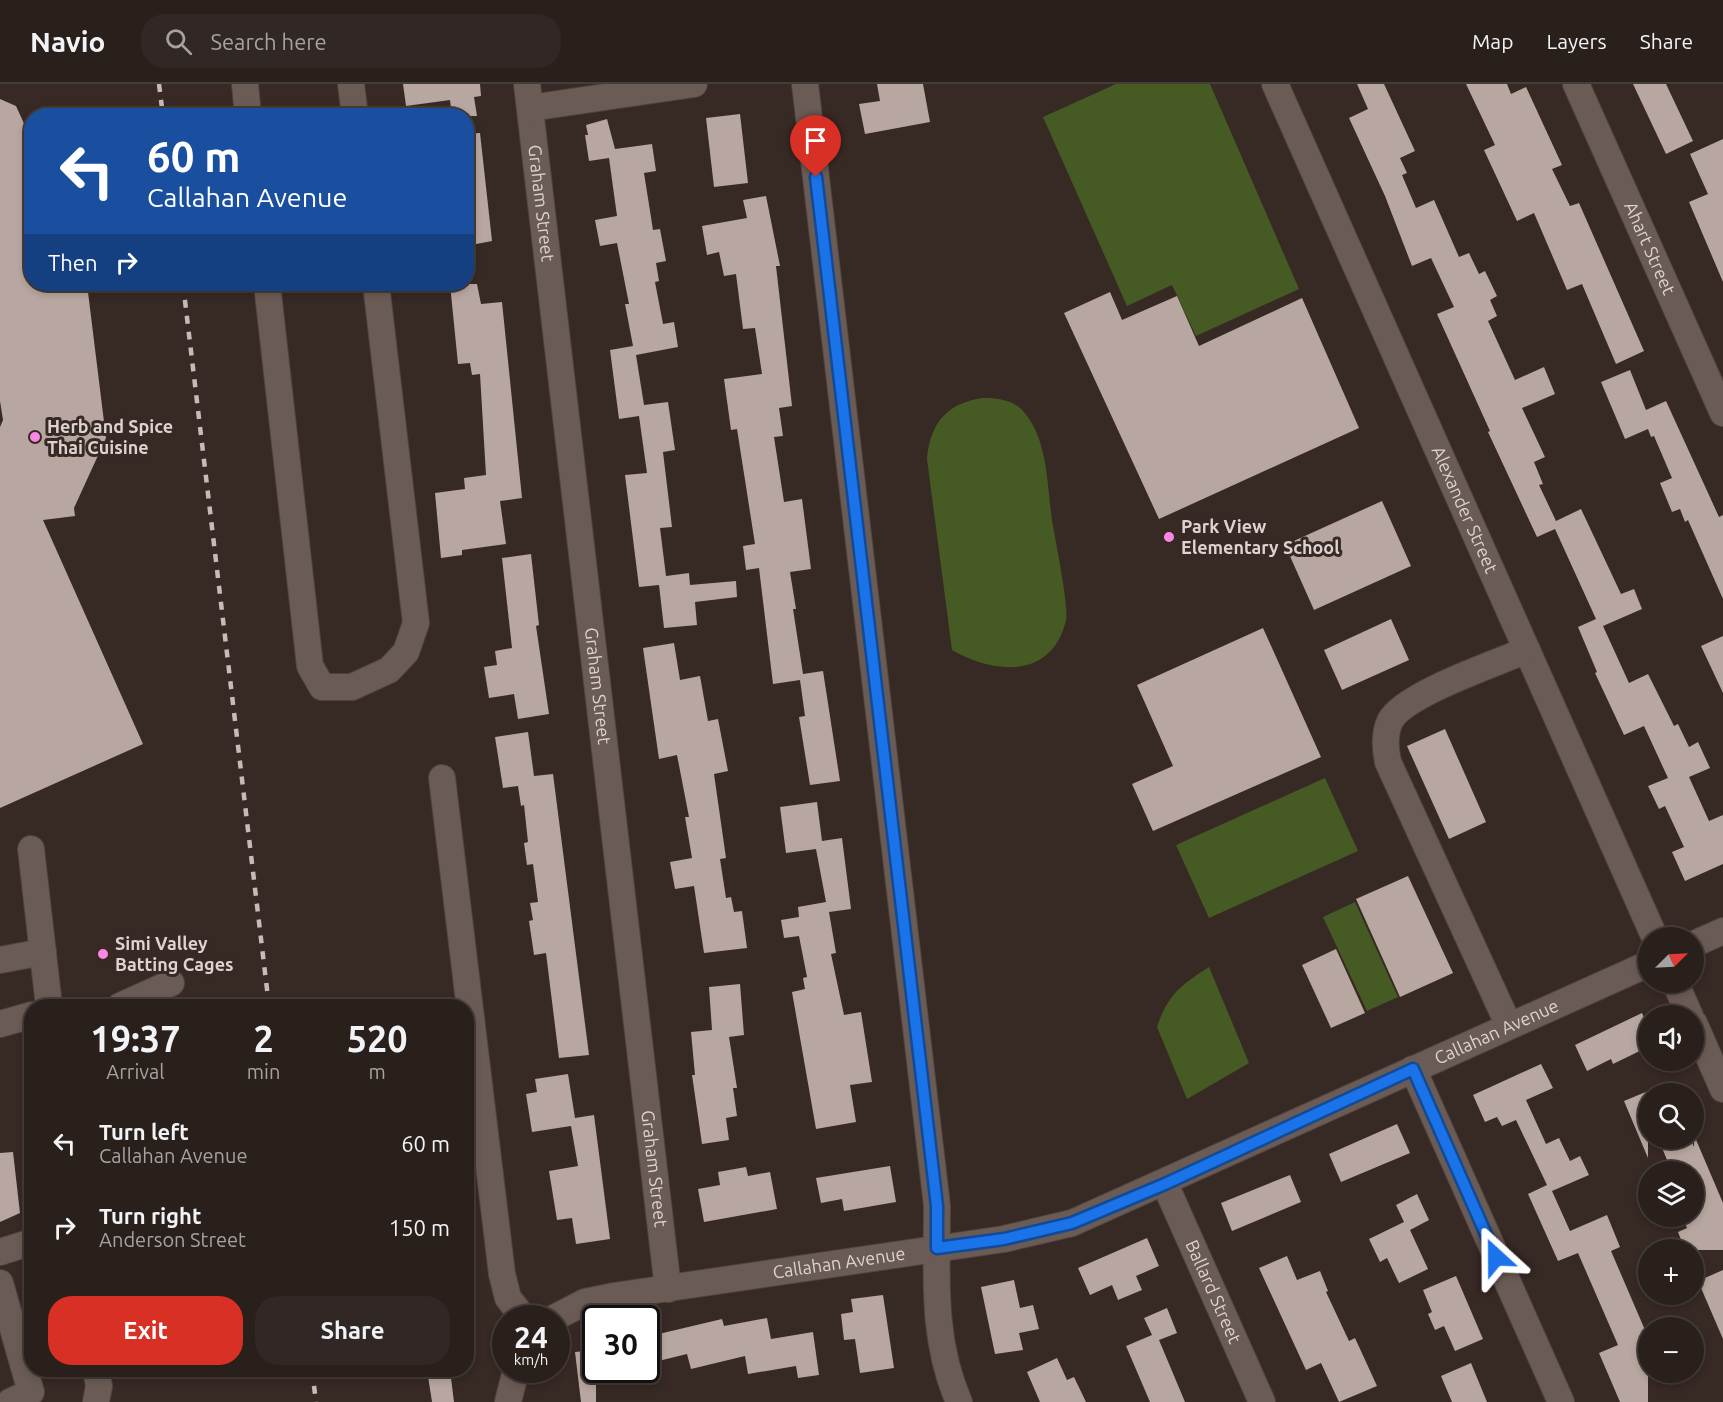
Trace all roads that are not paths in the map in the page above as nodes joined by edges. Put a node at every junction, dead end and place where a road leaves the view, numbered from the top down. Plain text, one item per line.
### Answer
1 (244, 84) edge
2 (351, 84) edge
3 (694, 84) edge
4 (805, 84) edge
5 (1275, 84) edge
6 (1576, 84) edge
7 (529, 96) edge
8 (247, 108) edge
9 (354, 108) edge
10 (268, 291) edge
11 (377, 291) edge
12 (1723, 413) edge
13 (1527, 650) junction
14 (442, 778) dead end
15 (31, 849) dead end
16 (1650, 927) edge
17 (1723, 931) edge
18 (1704, 940) edge
19 (43, 952) junction
20 (0, 960) edge
21 (1638, 968) edge
22 (171, 983) dead end
23 (48, 999) edge
24 (136, 999) edge
25 (469, 999) edge
26 (24, 1017) edge
27 (0, 1024) edge
28 (1509, 1026) junction
29 (474, 1043) edge
30 (1704, 1046) edge
31 (1413, 1069) junction
32 (1723, 1089) edge
33 (1165, 1184) junction
34 (24, 1244) edge
35 (937, 1248) junction
36 (0, 1252) edge
37 (0, 1283) edge
38 (668, 1289) junction
39 (514, 1305) edge
40 (570, 1310) edge
41 (24, 1367) edge
42 (27, 1377) edge
43 (97, 1377) edge
44 (513, 1383) edge
45 (10, 1402) edge
46 (96, 1402) edge
47 (508, 1402) edge
48 (959, 1402) edge
49 (1262, 1402) edge
50 (1561, 1402) edge

1 - 8 street
2 - 9 street
3 - 7 street
4 - 35 street
5 - 13 street, Alexander Street
6 - 12 street, Ahart Street
7 - 38 street, Graham Street
10 - 11 street
13 - 16 street, Alexander Street
13 - 28 street
14 - 25 street
15 - 19 street
17 - 18 street
19 - 20 street
19 - 23 street
21 - 28 street, Callahan Avenue
22 - 24 street
26 - 27 street
28 - 31 street, Callahan Avenue
29 - 39 street
30 - 32 street
31 - 33 street, Callahan Avenue
31 - 50 street
33 - 35 street, Callahan Avenue
33 - 49 street, Ballard Street
34 - 36 street
35 - 38 street, Callahan Avenue
35 - 48 street
37 - 41 street
38 - 40 street, Callahan Avenue
42 - 45 street
43 - 46 street
44 - 47 street

